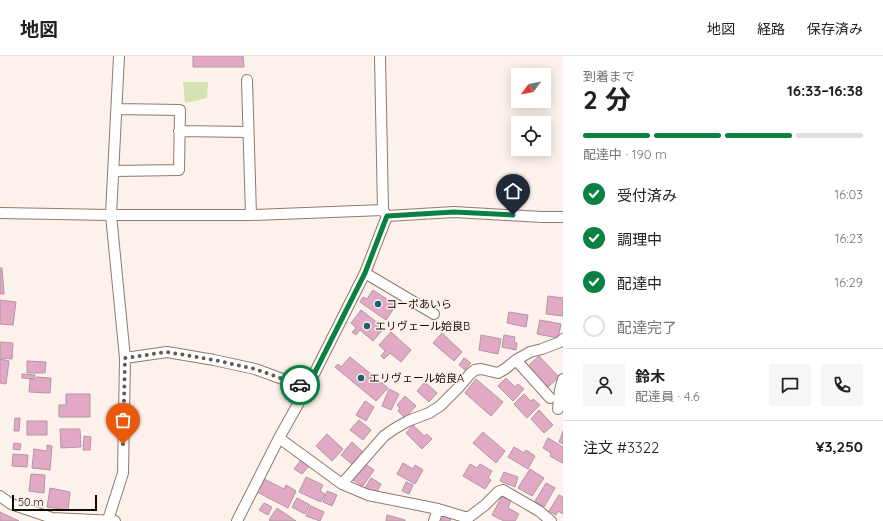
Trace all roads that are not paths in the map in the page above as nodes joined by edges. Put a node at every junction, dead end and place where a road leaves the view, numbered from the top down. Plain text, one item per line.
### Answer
1 (119, 56) edge
2 (380, 56) edge
3 (247, 80) dead end
4 (117, 110) junction
5 (179, 131) junction
6 (248, 132) junction
7 (114, 171) junction
8 (0, 213) edge
9 (385, 213) junction
10 (111, 215) junction
11 (251, 215) junction
12 (563, 217) edge
13 (365, 273) junction
14 (434, 314) dead end
15 (562, 341) edge
16 (125, 358) junction
17 (516, 360) junction
18 (563, 379) edge
19 (307, 388) junction
20 (550, 398) dead end
21 (558, 410) dead end
22 (279, 438) junction
23 (342, 484) junction
24 (0, 496) edge
25 (438, 509) junction
26 (50, 520) edge
27 (112, 521) edge
28 (237, 521) edge
29 (434, 521) edge
30 (551, 521) edge

1 - 4 street
2 - 9 street
3 - 6 street
4 - 5 street
4 - 7 street
5 - 6 street
5 - 7 street
6 - 11 street
7 - 10 street
8 - 10 street
9 - 11 street
9 - 12 street
9 - 13 street
10 - 11 street
10 - 16 street
13 - 14 street
13 - 19 street
15 - 17 street
16 - 19 street
16 - 27 street
17 - 20 street
17 - 23 street
18 - 21 street
19 - 22 street
22 - 23 street
22 - 28 street
23 - 25 street
24 - 26 street
25 - 29 street
25 - 30 street
26 - 27 street

